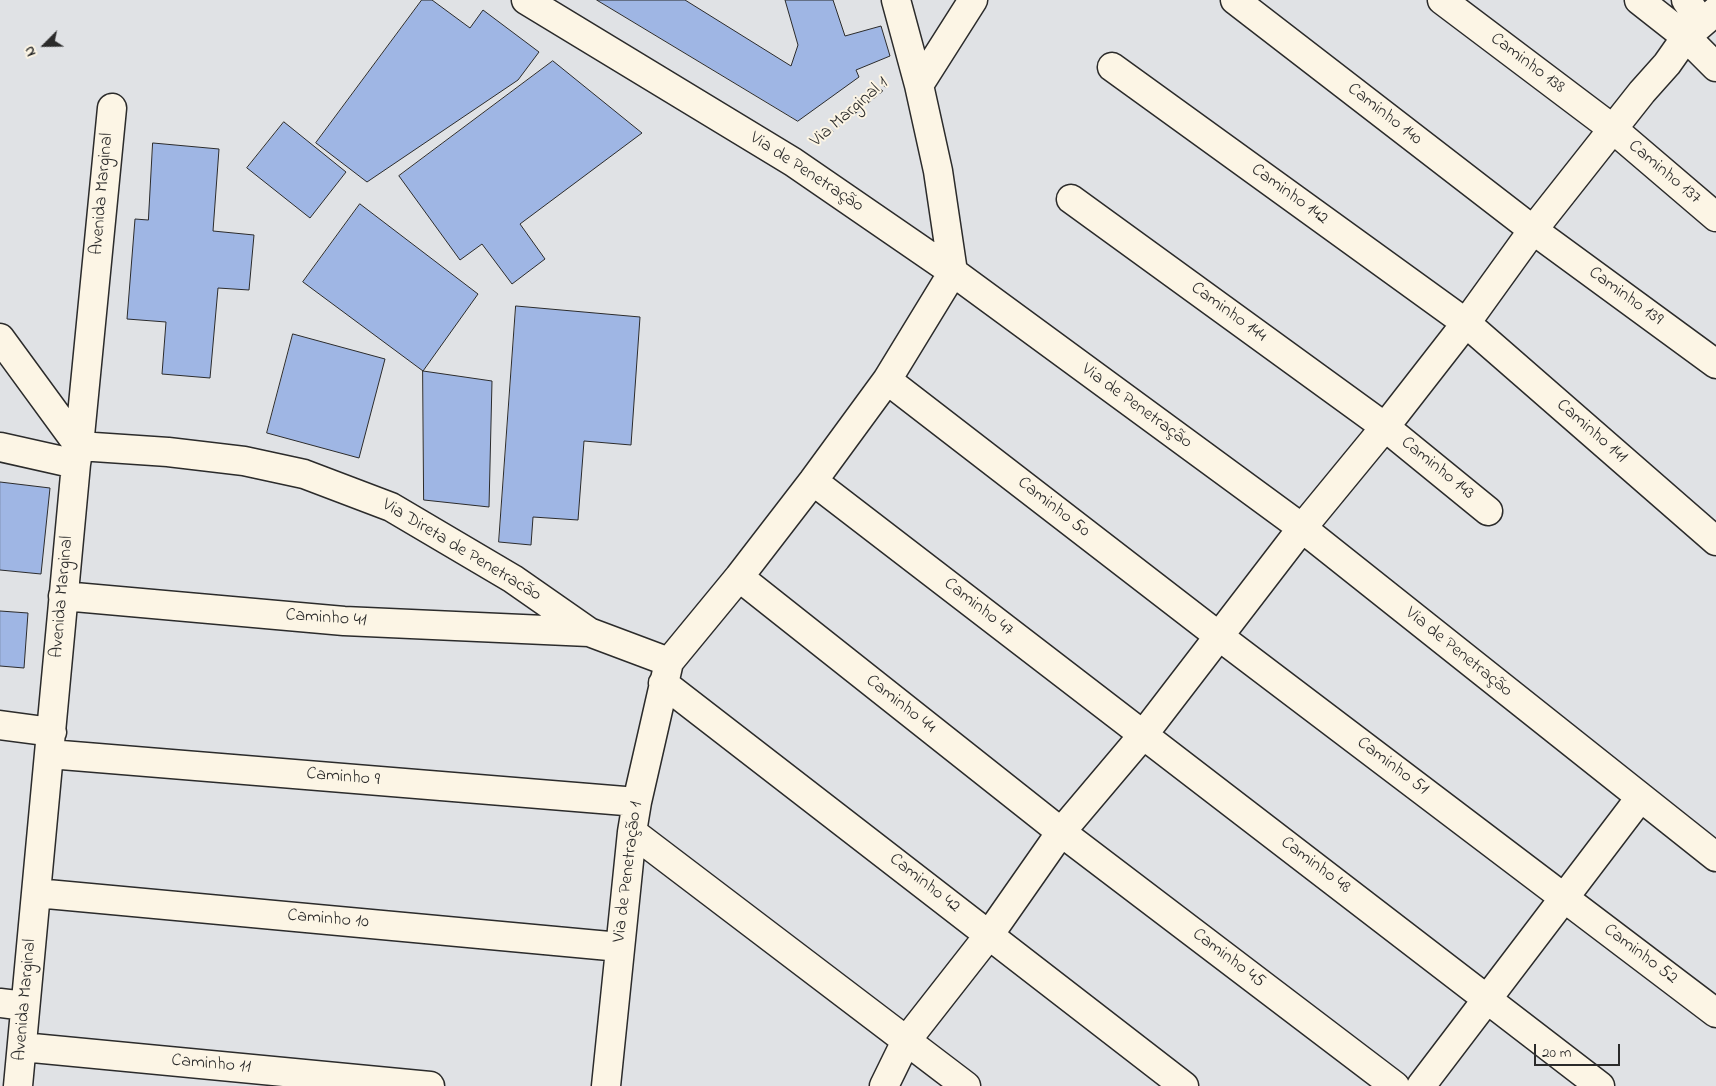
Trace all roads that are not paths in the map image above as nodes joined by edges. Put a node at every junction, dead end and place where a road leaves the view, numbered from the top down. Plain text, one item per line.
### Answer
1 (526, 0) edge
2 (973, 0) edge
3 (1235, 0) edge
4 (1442, 0) edge
5 (1639, 0) edge
6 (1686, 0) edge
7 (898, 6) edge
8 (1701, 24) edge
9 (1112, 67) dead end
10 (1716, 67) edge
11 (919, 85) junction
12 (112, 108) dead end
13 (1613, 129) junction
14 (1071, 198) dead end
15 (1716, 217) edge
16 (1533, 230) junction
17 (953, 272) junction
18 (1466, 323) junction
19 (0, 338) edge
20 (1716, 364) edge
21 (887, 380) junction
22 (1385, 427) junction
23 (0, 447) edge
24 (78, 455) junction
25 (813, 481) junction
26 (1488, 510) dead end
27 (1302, 528) junction
28 (1716, 541) edge
29 (739, 578) junction
30 (63, 596) junction
31 (589, 632) junction
32 (1220, 637) junction
33 (666, 672) junction
34 (0, 725) edge
35 (1144, 735) junction
36 (50, 743) junction
37 (1640, 798) junction
38 (637, 802) junction
39 (632, 832) junction
40 (1061, 832) junction
41 (1716, 857) edge
42 (36, 893) junction
43 (1564, 898) junction
44 (989, 935) junction
45 (620, 948) junction
46 (1487, 998) junction
47 (13, 1004) edge
48 (1716, 1013) edge
49 (906, 1041) junction
50 (22, 1047) junction
51 (18, 1086) edge
52 (430, 1086) edge
53 (606, 1086) edge
54 (884, 1086) edge
55 (966, 1086) edge
56 (1184, 1086) edge
57 (1395, 1086) edge
58 (1420, 1086) edge
59 (1600, 1086) edge

1 - 17 street, Via de Penetração
2 - 11 street
3 - 16 street, Caminho 140
4 - 13 street, Caminho 138
5 - 8 street
6 - 8 street
7 - 11 street
8 - 10 street
8 - 13 street
9 - 18 street, Caminho 142
11 - 17 street
12 - 24 street, Avenida Marginal
13 - 15 street, Caminho 137
13 - 16 street
14 - 22 street, Caminho 144
16 - 18 street
16 - 20 street, Caminho 139
17 - 21 street
17 - 27 street, Via de Penetração
18 - 22 street
18 - 28 street, Caminho 141
19 - 24 street
21 - 25 street
21 - 32 street, Caminho 50
22 - 26 street, Caminho 143
22 - 27 street
23 - 24 street, Via Direta de Penetracão
24 - 30 street, Avenida Marginal
24 - 31 street, Via Direta de Penetracão
25 - 29 street
25 - 35 street, Caminho 47
27 - 32 street
27 - 37 street, Via de Penetração
29 - 33 street
29 - 40 street, Caminho 44
30 - 31 street, Caminho 41
30 - 36 street, Avenida Marginal
31 - 33 street, Via Direta de Penetracão
32 - 35 street
32 - 43 street, Caminho 51
33 - 38 street, Via de Penetração 1
33 - 44 street, Caminho 42
34 - 36 street, Caminho 9
35 - 40 street
35 - 46 street, Caminho 48
36 - 38 street, Caminho 9
36 - 42 street, Avenida Marginal
37 - 41 street, Via de Penetração
37 - 43 street
38 - 39 street, Via de Penetração 1
39 - 45 street, Via de Penetração 1
39 - 49 street
40 - 44 street
40 - 57 street, Caminho 45
42 - 45 street, Caminho 10
42 - 47 street, Avenida Marginal
43 - 46 street
43 - 48 street, Caminho 52
44 - 49 street
44 - 56 street, Caminho 42
45 - 53 street, Via de Penetração 1
46 - 58 street
46 - 59 street, Caminho 48
47 - 50 street, Avenida Marginal
49 - 54 street
49 - 55 street
50 - 51 street, Avenida Marginal
50 - 52 street, Caminho 11

